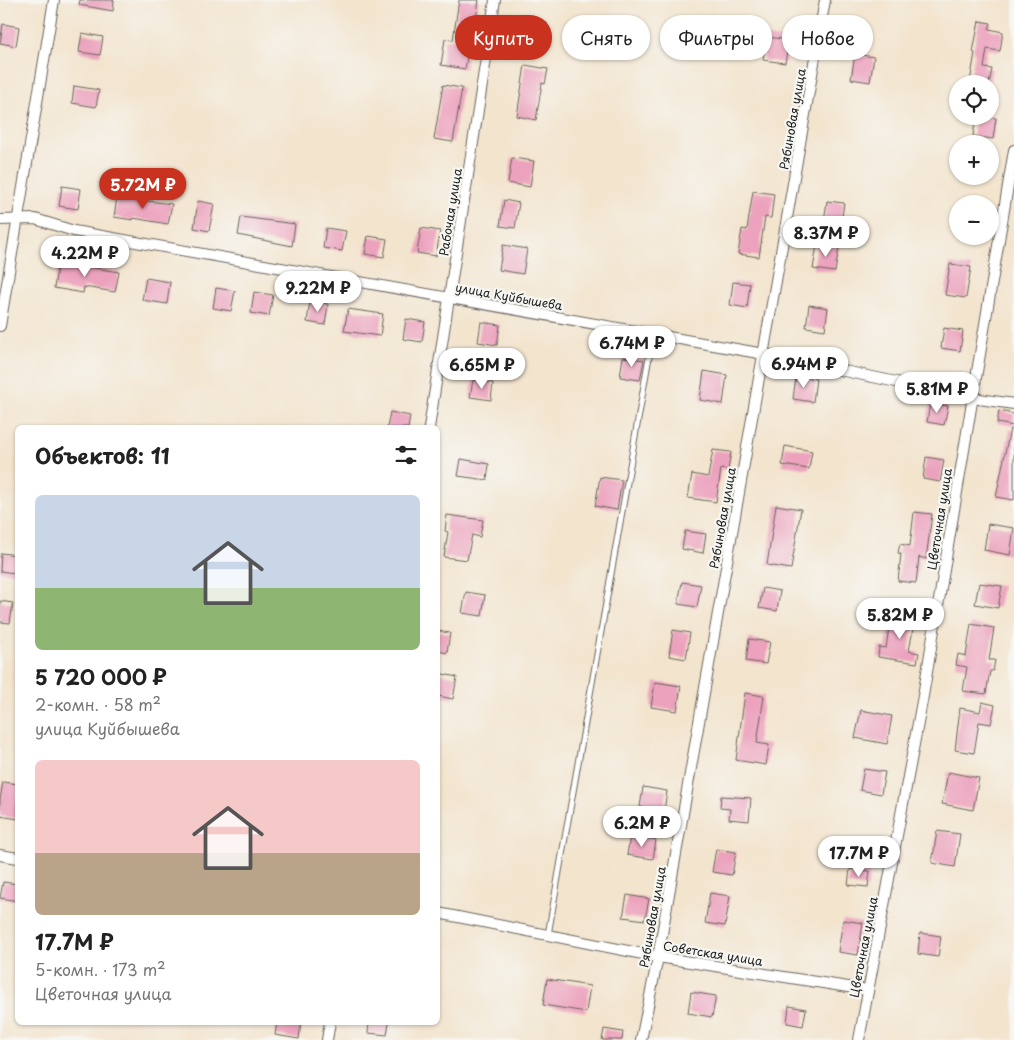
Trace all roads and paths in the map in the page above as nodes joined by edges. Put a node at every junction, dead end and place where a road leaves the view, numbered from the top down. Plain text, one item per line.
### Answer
1 (54, 0) edge
2 (495, 0) edge
3 (825, 0) edge
4 (1014, 150) edge
5 (19, 218) junction
6 (0, 220) edge
7 (450, 299) junction
8 (0, 326) edge
9 (653, 334) junction
10 (764, 354) junction
11 (972, 398) junction
12 (1014, 404) edge
13 (429, 425) edge
14 (0, 855) edge
15 (15, 858) edge
16 (440, 914) edge
17 (548, 934) junction
18 (658, 957) junction
19 (868, 990) junction
20 (330, 1025) edge
21 (327, 1040) edge
22 (641, 1040) edge
23 (859, 1040) edge

1 - 5 street
2 - 7 street, Рабочая улица
3 - 10 street, Рябиновая улица
4 - 11 street, Цветочная улица
5 - 6 street, улица Куйбышева
5 - 7 street, улица Куйбышева
5 - 8 street
7 - 9 street, улица Куйбышева
7 - 13 street, Рабочая улица
9 - 10 street, улица Куйбышева
9 - 17 lane
10 - 11 street, улица Куйбышева
10 - 18 street, Рябиновая улица
11 - 12 street, улица Куйбышева
11 - 19 street, Цветочная улица
14 - 15 street
16 - 17 street, Советская улица
17 - 18 street, Советская улица
18 - 19 street, Советская улица
18 - 22 street, Рябиновая улица
19 - 23 street, Цветочная улица
20 - 21 street

